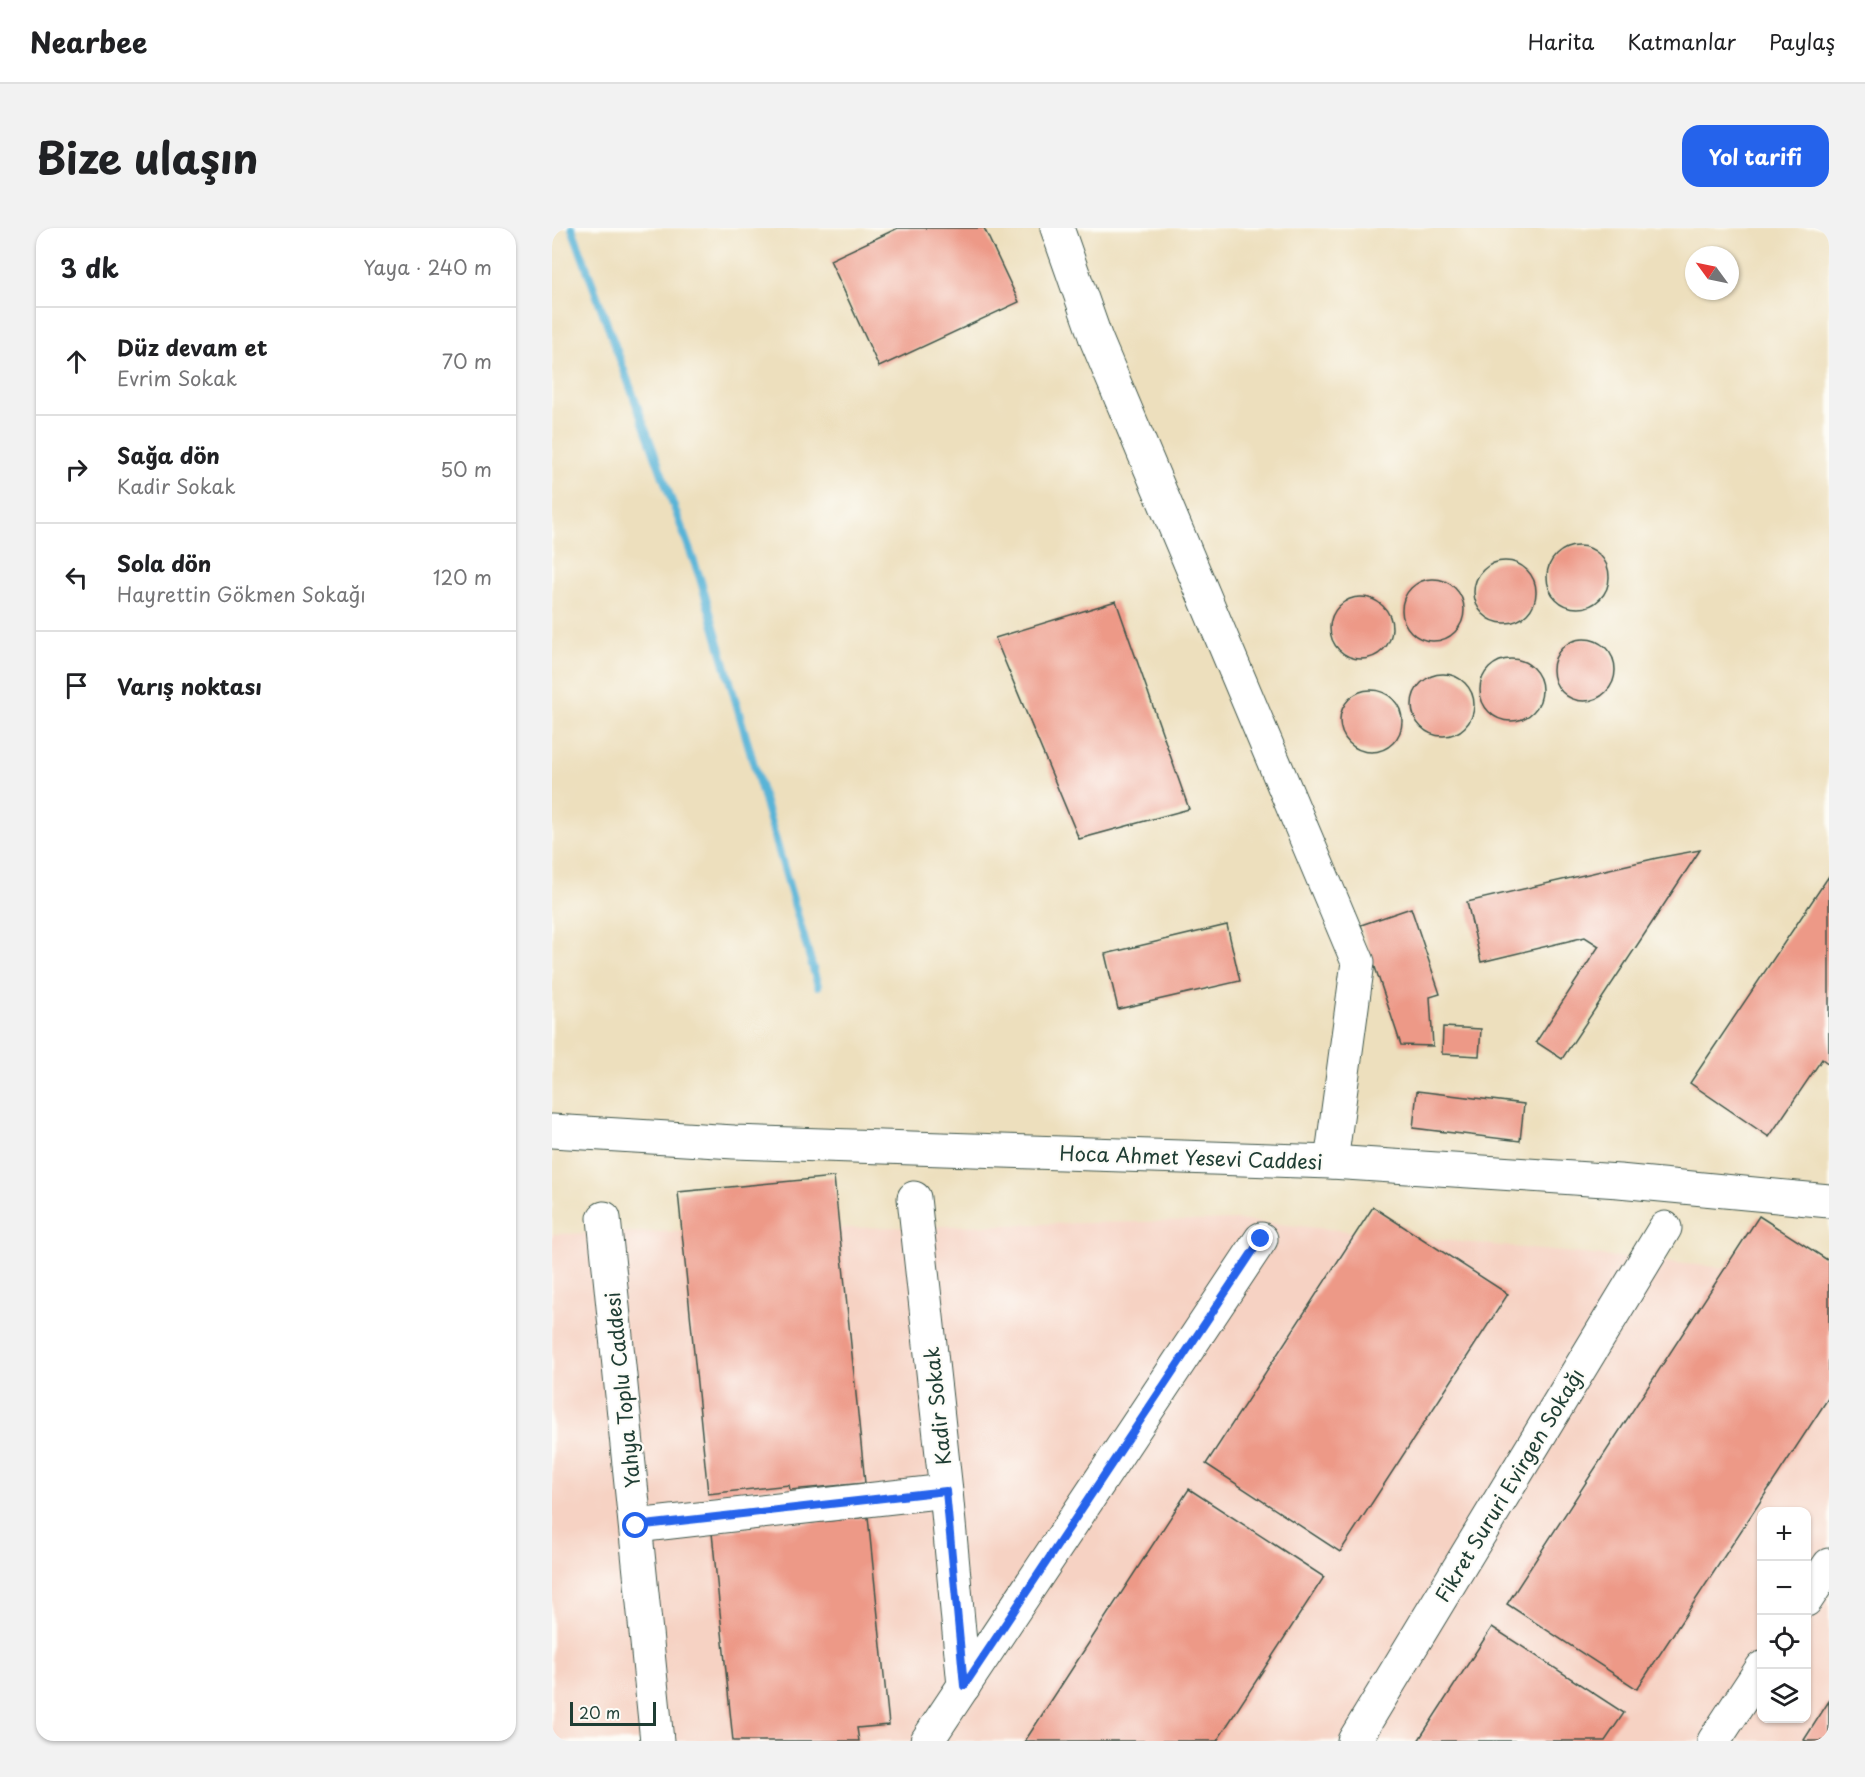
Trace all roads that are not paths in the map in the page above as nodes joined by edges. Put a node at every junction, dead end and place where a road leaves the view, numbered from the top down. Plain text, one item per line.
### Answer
1 (1057, 228) edge
2 (552, 1131) edge
3 (1331, 1162) junction
4 (914, 1198) dead end
5 (1829, 1202) edge
6 (604, 1218) dead end
7 (1665, 1228) dead end
8 (1261, 1239) dead end
9 (946, 1491) junction
10 (636, 1526) junction
11 (1829, 1565) edge
12 (1811, 1592) edge
13 (1760, 1669) edge
14 (964, 1686) junction
15 (657, 1741) edge
16 (927, 1741) edge
17 (1354, 1741) edge
18 (1714, 1741) edge

1 - 3 street
2 - 3 street, Hoca Ahmet Yesevi Caddesi
3 - 5 street, Hoca Ahmet Yesevi Caddesi
4 - 9 street, Kadir Sokak
6 - 10 street, Yahya Toplu Caddesi
7 - 17 street, Fikret Sururi Evirgen Sokağı
8 - 14 street
9 - 10 street
9 - 14 street, Kadir Sokak
10 - 15 street, Yahya Toplu Caddesi
11 - 12 street
13 - 18 street
14 - 16 street

